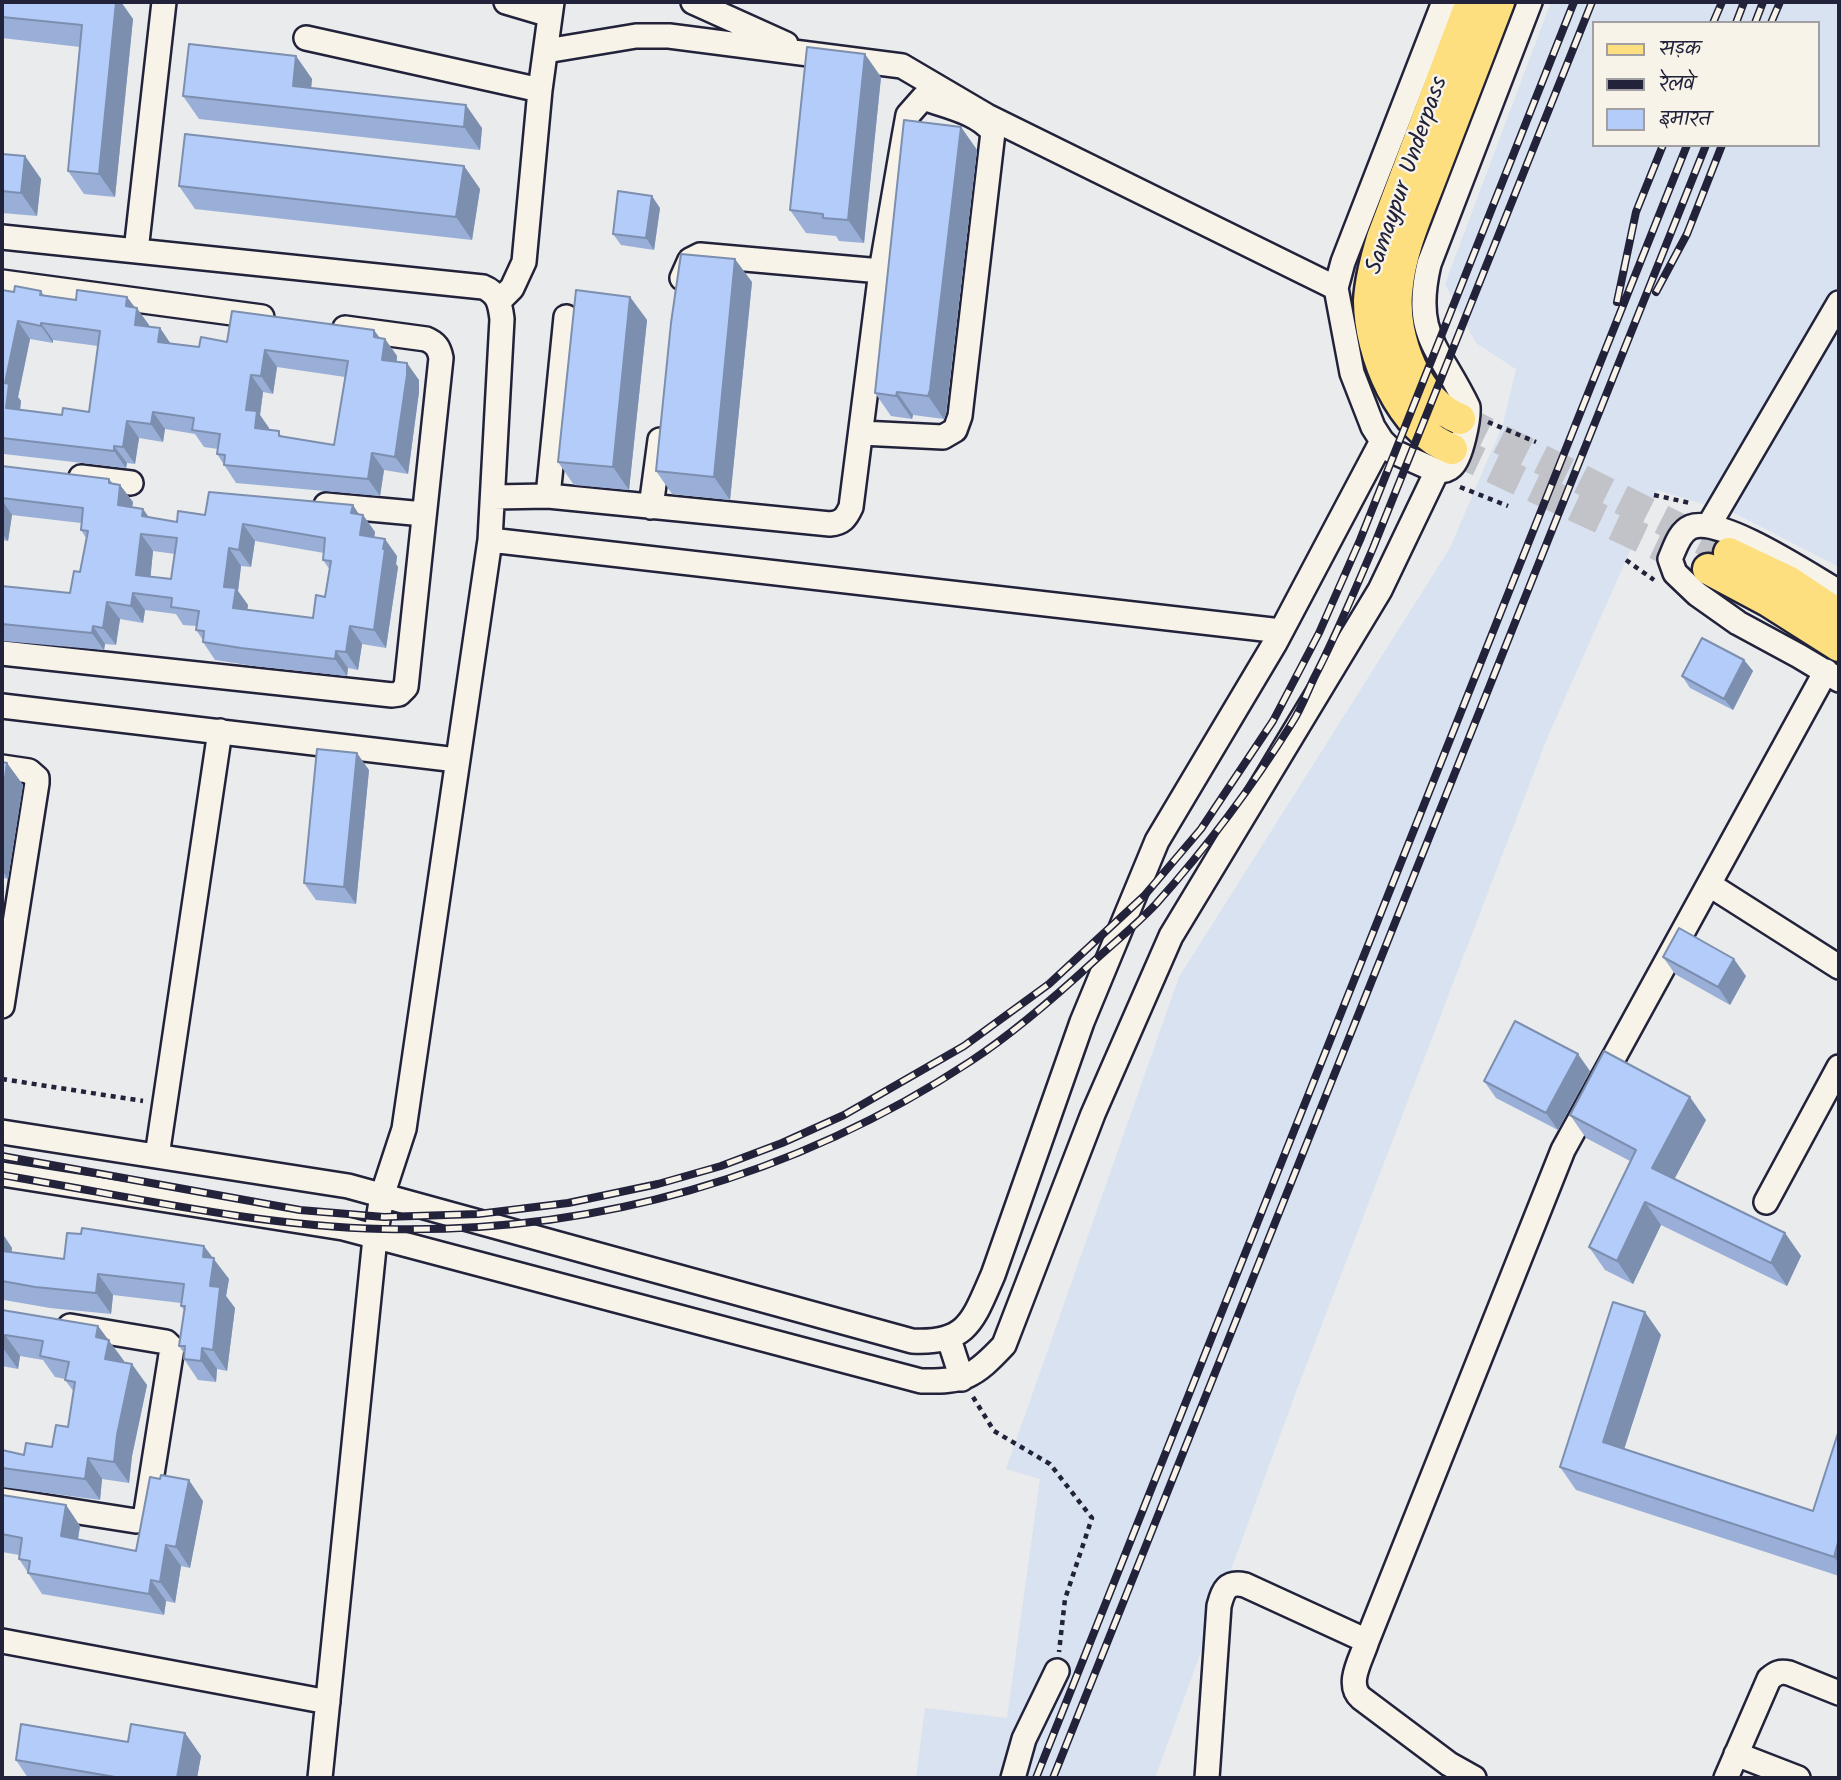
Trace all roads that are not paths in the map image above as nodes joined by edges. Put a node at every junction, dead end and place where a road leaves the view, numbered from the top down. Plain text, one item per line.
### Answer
1 (164, 2) edge
2 (506, 2) edge
3 (693, 2) edge
4 (1444, 2) edge
5 (1471, 2) edge
6 (1499, 2) edge
7 (1530, 2) edge
8 (551, 8) edge
9 (306, 38) dead end
10 (546, 51) junction
11 (814, 56) junction
12 (540, 90) junction
13 (2, 237) edge
14 (136, 251) junction
15 (881, 271) junction
16 (2, 282) edge
17 (1336, 288) junction
18 (499, 301) junction
19 (678, 303) edge
20 (1839, 303) edge
21 (566, 317) dead end
22 (279, 319) edge
23 (319, 324) edge
24 (1474, 420) tunnel mouth
25 (662, 425) edge
26 (861, 433) junction
27 (1382, 441) junction
28 (1444, 460) junction
29 (54, 474) edge
30 (131, 483) dead end
31 (548, 496) junction
32 (494, 497) junction
33 (300, 503) edge
34 (651, 506) junction
35 (424, 514) junction
36 (1709, 525) junction
37 (490, 540) junction
38 (1839, 592) edge
39 (1839, 615) edge
40 (1281, 631) junction
41 (2, 653) edge
42 (1835, 666) edge
43 (2, 706) edge
44 (220, 731) junction
45 (457, 760) junction
46 (2, 766) edge
47 (1710, 885) junction
48 (10, 893) edge
49 (1839, 967) edge
50 (2, 1006) edge
51 (1839, 1067) edge
52 (2, 1132) edge
53 (157, 1156) junction
54 (2, 1174) edge
55 (382, 1196) junction
56 (1766, 1202) dead end
57 (375, 1238) junction
58 (43, 1321) edge
59 (949, 1339) junction
60 (962, 1379) junction
61 (2, 1500) edge
62 (2, 1641) edge
63 (1367, 1641) junction
64 (1057, 1671) road end
65 (1839, 1693) edge
66 (328, 1702) junction
67 (1736, 1754) junction
68 (320, 1778) edge
69 (1013, 1778) edge
70 (1207, 1778) edge
71 (1474, 1778) edge
72 (1726, 1778) edge
73 (1798, 1778) edge

1 - 14 street
2 - 8 street
3 - 11 street
4 - 17 street
5 - 28 main road, Samaypur Underpass
6 - 24 main road, Samaypur Underpass
7 - 28 street
8 - 10 street
9 - 12 street
10 - 11 street
10 - 12 street
11 - 17 street
12 - 18 street
13 - 14 street
14 - 18 street
15 - 19 street
15 - 26 street
15 - 26 street
16 - 22 street
17 - 27 street
18 - 32 street
20 - 36 street
21 - 31 street
23 - 35 street
25 - 34 street
26 - 34 street
27 - 28 street
27 - 40 street
28 - 60 street
29 - 30 street
31 - 32 street
31 - 34 street
32 - 37 street
33 - 35 street
35 - 41 street
36 - 38 street
36 - 42 street
37 - 40 street
37 - 45 street
39 - 42 main road
40 - 59 street
42 - 47 street
43 - 44 street
44 - 45 street
44 - 53 street
45 - 55 street
46 - 48 street
47 - 49 street
47 - 63 street
48 - 50 street
51 - 56 street
52 - 53 street
53 - 55 street
54 - 57 street
55 - 57 street
55 - 59 street
57 - 60 street
57 - 66 street
58 - 61 street
59 - 60 street
62 - 66 street
63 - 70 street
63 - 71 street
64 - 69 street
65 - 67 street
66 - 68 street
67 - 72 street
67 - 73 street

